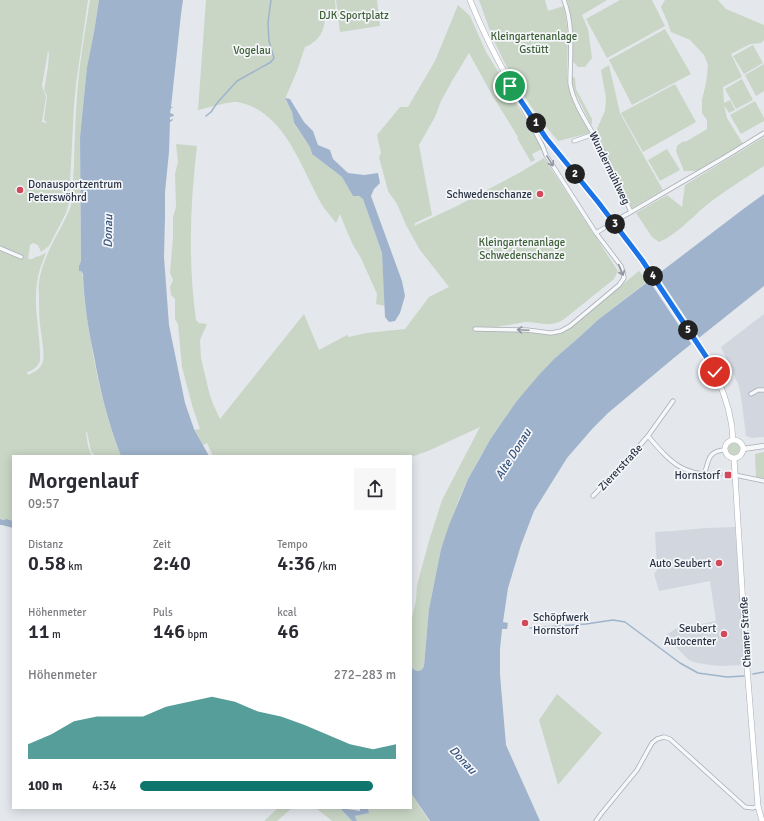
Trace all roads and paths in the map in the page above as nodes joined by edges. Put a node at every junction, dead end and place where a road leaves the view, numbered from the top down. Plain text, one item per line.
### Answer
1 (470, 0) edge
2 (564, 0) edge
3 (506, 77) junction
4 (764, 133) edge
5 (594, 134) junction
6 (574, 141) dead end
7 (631, 212) junction
8 (622, 217) tunnel mouth
9 (604, 228) tunnel mouth
10 (596, 233) junction
11 (0, 248) edge
12 (21, 257) dead end
13 (475, 328) dead end
14 (764, 390) edge
15 (751, 394) dead end
16 (672, 401) dead end
17 (648, 436) junction
18 (733, 440) junction
19 (764, 446) edge
20 (743, 449) junction
21 (725, 450) junction
22 (734, 460) junction
23 (720, 474) dead end
24 (704, 475) junction
25 (735, 475) junction
26 (764, 481) edge
27 (593, 496) dead end
28 (758, 806) junction
29 (596, 821) edge
30 (762, 821) edge

1 - 3 main road
2 - 5 street, Wundermühlweg
3 -> 10 street
3 - 18 main road
4 - 7 street, Wundermühlweg
5 - 6 street
5 - 7 street, Wundermühlweg
7 - 8 street
9 - 10 street
10 -> 13 street
11 - 12 street
14 - 15 street
16 - 17 street
17 - 24 street, Ziererstraße
17 - 27 street, Ziererstraße
18 - 20 main road
18 - 21 main road
19 - 20 street
20 - 22 main road
21 - 22 main road
21 - 24 street
22 - 25 main road, Chamer Straße
23 - 24 street, Ziererstraße
25 - 26 street
25 - 28 main road, Chamer Straße
28 - 29 street
28 - 30 main road, Chamer Straße

